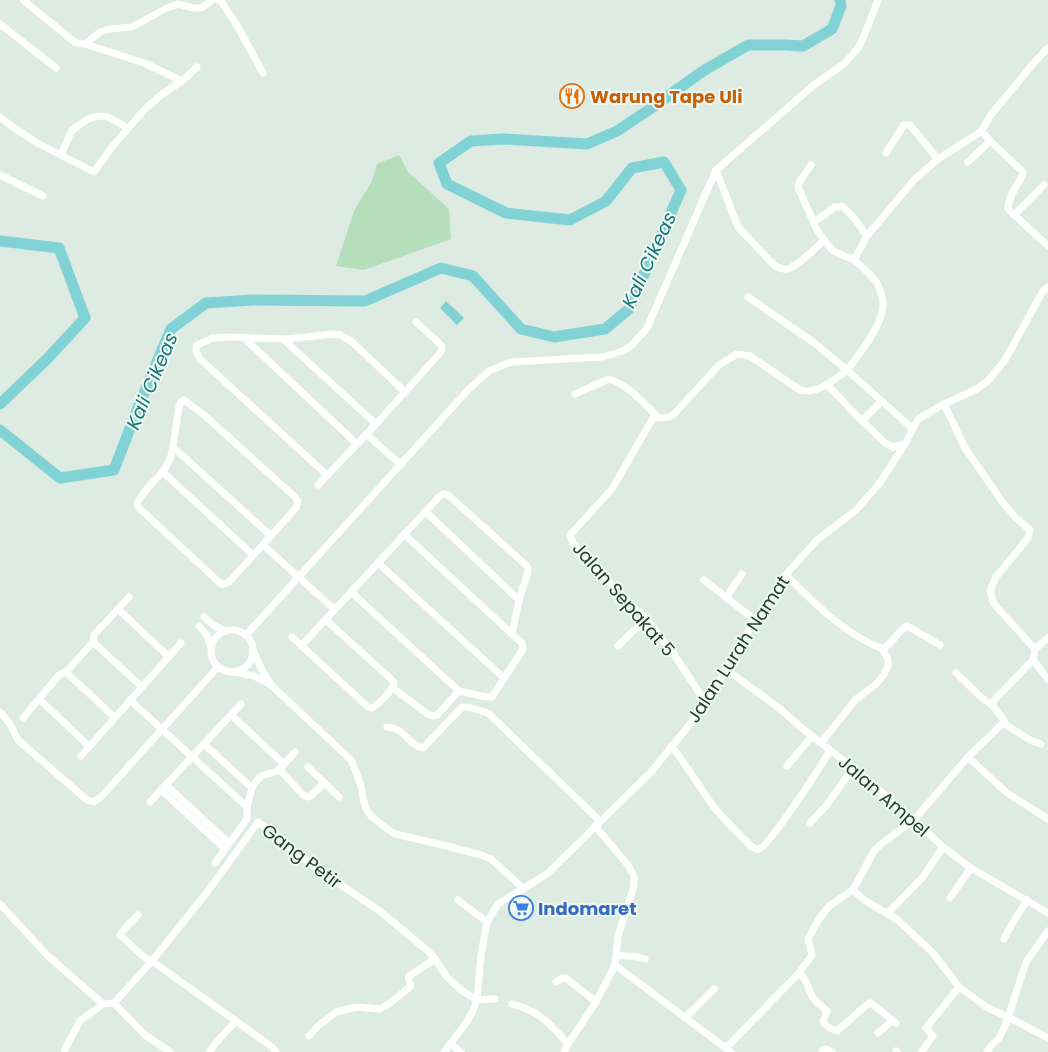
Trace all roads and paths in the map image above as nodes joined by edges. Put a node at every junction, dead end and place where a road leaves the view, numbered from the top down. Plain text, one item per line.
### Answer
1 (23, 0) edge
2 (212, 0) edge
3 (218, 0) edge
4 (878, 0) edge
5 (0, 24) edge
6 (85, 44) junction
7 (1048, 48) edge
8 (197, 67) dead end
9 (56, 68) dead end
10 (263, 73) dead end
11 (182, 81) junction
12 (0, 117) edge
13 (128, 128) junction
14 (982, 131) junction
15 (990, 141) junction
16 (886, 153) dead end
17 (61, 155) junction
18 (938, 159) junction
19 (968, 162) dead end
20 (811, 165) dead end
21 (716, 170) junction
22 (0, 175) edge
23 (1044, 185) dead end
24 (43, 196) dead end
25 (1014, 215) junction
26 (814, 222) junction
27 (867, 236) junction
28 (824, 240) junction
29 (1048, 246) edge
30 (854, 260) junction
31 (1048, 287) edge
32 (748, 297) dead end
33 (416, 322) dead end
34 (244, 338) junction
35 (283, 339) junction
36 (847, 370) junction
37 (827, 386) junction
38 (405, 392) junction
39 (575, 394) dead end
40 (944, 404) junction
41 (878, 405) dead end
42 (658, 417) junction
43 (862, 420) junction
44 (376, 424) junction
45 (912, 429) junction
46 (366, 434) junction
47 (357, 444) junction
48 (905, 444) junction
49 (173, 447) junction
50 (400, 464) junction
51 (163, 472) junction
52 (327, 475) junction
53 (318, 484) dead end
54 (425, 511) junction
55 (404, 534) junction
56 (271, 536) junction
57 (263, 545) junction
58 (254, 555) junction
59 (378, 563) junction
60 (742, 574) dead end
61 (786, 575) junction
62 (299, 578) junction
63 (704, 580) dead end
64 (351, 592) junction
65 (129, 597) dead end
66 (726, 598) junction
67 (519, 600) junction
68 (118, 609) junction
69 (334, 610) junction
70 (204, 617) dead end
71 (326, 620) junction
72 (647, 620) junction
73 (755, 620) junction
74 (199, 626) dead end
75 (225, 631) junction
76 (512, 634) junction
77 (246, 635) junction
78 (292, 638) dead end
79 (1048, 638) edge
80 (93, 642) junction
81 (181, 643) dead end
82 (940, 645) dead end
83 (301, 646) junction
84 (618, 646) dead end
85 (211, 647) junction
86 (882, 649) junction
87 (1035, 649) junction
88 (253, 650) junction
89 (169, 657) junction
90 (1033, 660) junction
91 (218, 667) junction
92 (727, 670) junction
93 (66, 672) junction
94 (234, 672) junction
95 (956, 673) dead end
96 (504, 678) junction
97 (1048, 679) edge
98 (271, 685) junction
99 (142, 687) junction
100 (392, 688) junction
101 (459, 691) junction
102 (39, 699) junction
103 (130, 700) junction
104 (706, 703) junction
105 (241, 704) dead end
106 (992, 705) junction
107 (0, 712) edge
108 (231, 715) junction
109 (114, 717) junction
110 (23, 718) dead end
111 (1002, 723) junction
112 (387, 727) dead end
113 (162, 730) junction
114 (812, 736) junction
115 (821, 743) junction
116 (204, 744) junction
117 (1041, 744) dead end
118 (89, 746) junction
119 (671, 746) junction
120 (830, 750) junction
121 (295, 752) dead end
122 (80, 756) dead end
123 (192, 757) junction
124 (968, 757) junction
125 (282, 766) junction
126 (787, 766) dead end
127 (308, 767) dead end
128 (853, 768) junction
129 (324, 783) junction
130 (164, 787) junction
131 (252, 788) junction
132 (340, 797) dead end
133 (150, 802) dead end
134 (247, 808) junction
135 (1048, 819) edge
136 (914, 820) junction
137 (810, 823) dead end
138 (597, 824) junction
139 (227, 846) junction
140 (943, 847) junction
141 (215, 863) dead end
142 (971, 868) junction
143 (524, 889) junction
144 (853, 890) junction
145 (950, 898) dead end
146 (458, 900) dead end
147 (1027, 900) junction
148 (0, 904) edge
149 (1048, 913) edge
150 (886, 914) junction
151 (138, 915) dead end
152 (487, 922) junction
153 (1048, 931) edge
154 (1004, 939) dead end
155 (616, 955) junction
156 (435, 959) junction
157 (645, 959) dead end
158 (152, 961) junction
159 (615, 965) junction
160 (799, 974) junction
161 (556, 982) dead end
162 (959, 987) junction
163 (714, 989) dead end
164 (496, 999) dead end
165 (477, 1000) junction
166 (596, 1002) junction
167 (114, 1003) junction
168 (103, 1004) junction
169 (512, 1004) dead end
170 (1008, 1017) junction
171 (685, 1018) junction
172 (236, 1021) junction
173 (878, 1033) dead end
174 (309, 1036) dead end
175 (1048, 1038) edge
176 (450, 1044) junction
177 (568, 1044) junction
178 (729, 1050) edge
179 (64, 1052) edge
180 (170, 1052) edge
181 (209, 1052) edge
182 (276, 1052) edge
183 (444, 1052) edge
184 (461, 1052) edge
185 (564, 1052) edge
186 (822, 1052) edge
187 (832, 1052) edge
188 (922, 1052) edge
189 (987, 1052) edge

1 - 6 street
2 - 6 street
3 - 10 street
4 - 21 street
5 - 9 street
6 - 11 street
7 - 14 street
8 - 11 street
11 - 13 street
12 - 17 street
13 - 17 street
13 - 17 street
14 - 15 street
14 - 18 street
15 - 19 street
15 - 25 street
16 - 18 street
18 - 27 street
20 - 26 street
21 - 28 street
21 - 50 street
22 - 24 street
23 - 25 street
25 - 29 street
26 - 27 street
26 - 28 street
27 - 30 street
28 - 30 street, Jalan Sepakat 5
30 - 36 street, Jalan Sepakat 5
31 - 40 street, Jalan Lurah Namat
32 - 36 street
33 - 38 street
34 - 35 street
34 - 47 street
34 - 52 street
35 - 38 street
35 - 44 street
36 - 37 street, Jalan Sepakat 5
36 - 45 street
37 - 42 street, Jalan Sepakat 5
37 - 43 street
38 - 44 street
39 - 42 street
40 - 45 street, Jalan Lurah Namat
40 - 87 street
41 - 43 street
42 - 72 street, Jalan Sepakat 5
43 - 48 street
44 - 46 street
45 - 48 street, Jalan Lurah Namat
46 - 47 street
46 - 50 street
47 - 52 street
48 - 61 street, Jalan Lurah Namat
49 - 51 street
49 - 56 street
49 - 56 street
50 - 62 street
51 - 58 street
51 - 58 street
52 - 53 street
54 - 55 street
54 - 67 street
54 - 67 street
55 - 59 street
55 - 76 street
56 - 57 street
57 - 58 street
57 - 62 street
59 - 64 street
59 - 96 street
60 - 66 street
61 - 73 street, Jalan Lurah Namat
61 - 86 street
62 - 69 street
62 - 77 street
63 - 66 street
64 - 69 street
64 - 101 street
65 - 68 street
66 - 73 street
67 - 76 street
68 - 80 street
68 - 89 street
69 - 71 street
70 - 75 street
71 - 83 street
71 - 100 street
72 - 84 street
72 - 104 street, Jalan Sepakat 5
73 - 92 street, Jalan Lurah Namat
74 - 85 street
75 - 77 street
75 - 85 street
76 - 96 street
77 - 88 street
78 - 83 street
79 - 87 street
80 - 93 street
80 - 99 street
81 - 89 street
82 - 86 street
83 - 100 street
85 - 91 street
86 - 115 street
87 - 90 street
88 - 94 street
88 - 98 street
89 - 99 street
90 - 97 street
90 - 106 street
91 - 94 street
91 - 113 street
92 - 104 street, Jalan Lurah Namat
92 - 114 street, Jalan Ampel
93 - 102 street
93 - 109 street
94 - 98 street
95 - 106 street
96 - 101 street
98 - 143 street
99 - 103 street
100 - 101 street
102 - 110 street
102 - 118 street
103 - 109 street
103 - 113 street
104 - 119 street, Jalan Lurah Namat
105 - 108 street
106 - 111 street
107 - 113 street
108 - 116 street
108 - 125 street
109 - 118 street
111 - 117 street
111 - 124 street
112 - 138 street
113 - 123 street
114 - 115 street, Jalan Ampel
114 - 126 street
115 - 120 street, Jalan Ampel
116 - 123 street
116 - 131 street
118 - 122 street
119 - 120 street
119 - 138 street, Jalan Lurah Namat
120 - 128 street, Jalan Ampel
121 - 125 street
123 - 130 street
123 - 134 street
124 - 135 street
124 - 136 street
125 - 129 street
125 - 131 street
127 - 129 street
128 - 136 street, Jalan Ampel
128 - 137 street
129 - 132 street
130 - 133 street
130 - 139 street
131 - 134 street
134 - 139 street
136 - 140 street, Jalan Ampel
136 - 144 street
138 - 143 street, Jalan Lurah Namat
138 - 155 street
139 - 141 street
140 - 142 street, Jalan Ampel
140 - 150 street
142 - 145 street
142 - 147 street, Jalan Ampel
143 - 152 street, Jalan Lurah Namat
144 - 150 street
144 - 160 street
146 - 152 street
147 - 149 street, Jalan Ampel
147 - 154 street
148 - 168 street
150 - 162 street
151 - 158 street
152 - 165 street, Jalan Lurah Namat
153 - 170 street
155 - 157 street
155 - 159 street
156 - 158 street, Gang Petir
156 - 165 street, Gang Petir
156 - 174 street
158 - 167 street
158 - 172 street
159 - 166 street
159 - 171 street
160 - 173 street
160 - 178 street
161 - 166 street
162 - 170 street
162 - 188 street
163 - 171 street
164 - 165 street
165 - 176 street, Jalan Lurah Namat
166 - 177 street
167 - 168 street
167 - 180 street
168 - 179 street
169 - 177 street
170 - 175 street
170 - 189 street
171 - 178 street
172 - 181 street
172 - 182 street
176 - 183 street, Jalan Lurah Namat
176 - 184 street
177 - 185 street
186 - 187 street

